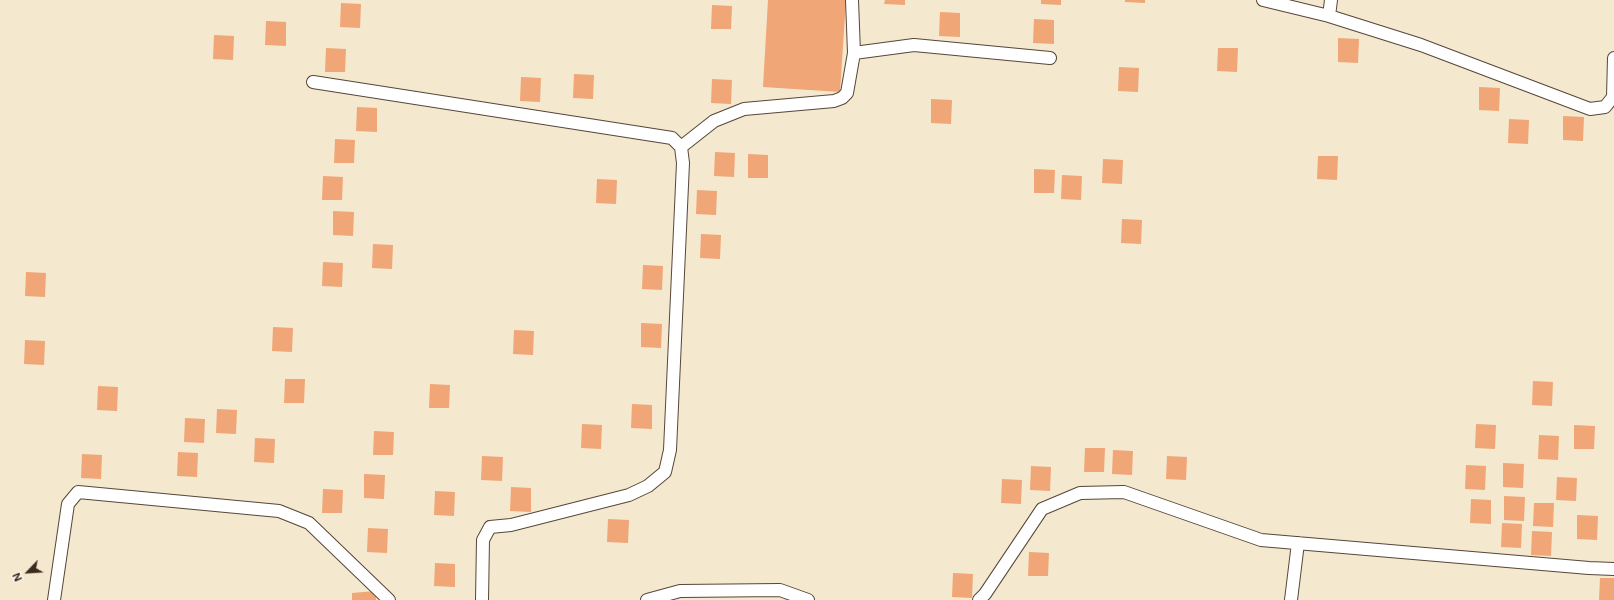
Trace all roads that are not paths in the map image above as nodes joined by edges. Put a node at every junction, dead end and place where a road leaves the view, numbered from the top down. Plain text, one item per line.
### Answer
1 (852, 0) edge
2 (1263, 0) edge
3 (1331, 0) edge
4 (1329, 16) junction
5 (854, 53) junction
6 (1050, 58) dead end
7 (1614, 58) edge
8 (313, 82) dead end
9 (681, 147) junction
10 (1298, 543) junction
11 (1614, 569) edge
12 (54, 600) edge
13 (389, 600) edge
14 (482, 600) edge
15 (647, 600) edge
16 (808, 600) edge
17 (979, 600) edge
18 (1291, 600) edge

1 - 5 street
2 - 4 street
3 - 4 street
4 - 7 street
5 - 6 street
5 - 9 street
8 - 9 street
9 - 14 street
10 - 11 street
10 - 17 street
10 - 18 street
12 - 13 street
15 - 16 street

